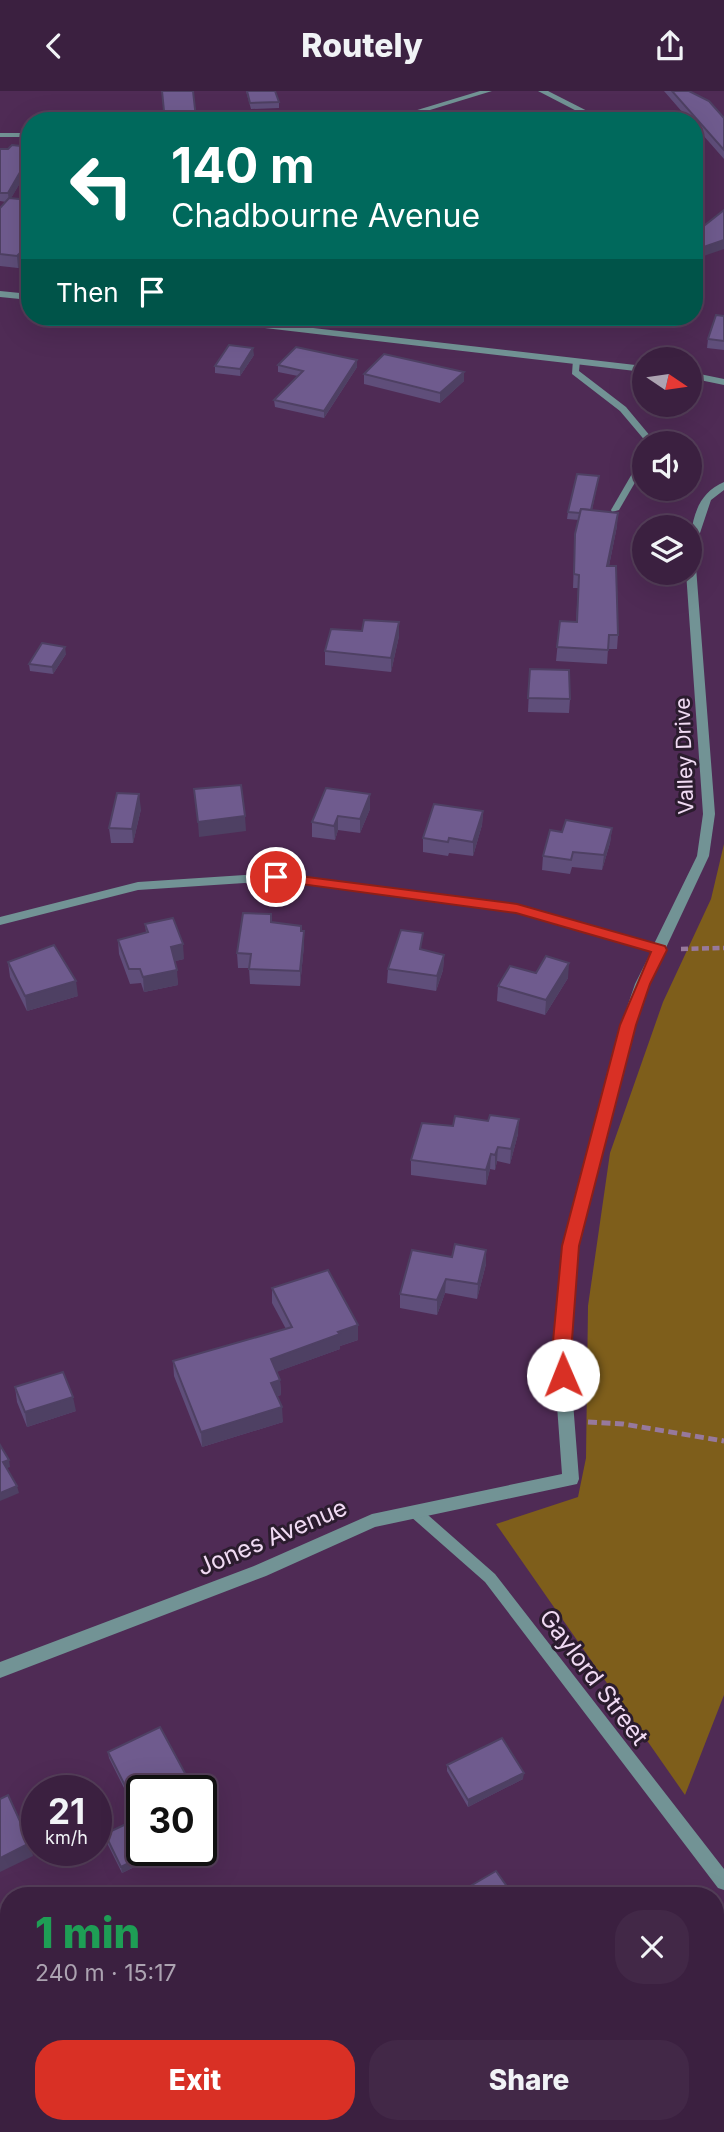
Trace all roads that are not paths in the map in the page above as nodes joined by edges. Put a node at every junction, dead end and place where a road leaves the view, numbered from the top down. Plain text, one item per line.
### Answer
1 (488, 91) edge
2 (542, 91) edge
3 (416, 112) edge
4 (585, 112) edge
5 (0, 135) edge
6 (21, 135) edge
7 (0, 294) edge
8 (21, 296) edge
9 (273, 326) edge
10 (576, 362) junction
11 (632, 368) edge
12 (702, 377) edge
13 (724, 382) edge
14 (642, 431) edge
15 (632, 481) edge
16 (724, 485) edge
17 (615, 510) edge
18 (701, 515) edge
19 (692, 585) edge
20 (0, 921) edge
21 (659, 950) junction
22 (571, 1479) joint
23 (415, 1512) junction
24 (0, 1670) edge
25 (724, 1882) edge

1 - 3 street
2 - 4 street
5 - 6 street
7 - 8 street
9 - 10 street
10 - 11 street
10 - 14 lane
12 - 13 street
15 - 17 lane
16 - 18 street
19 - 21 street, Valley Drive
20 - 21 street
21 - 22 street, Valley Drive
22 - 23 street, Jones Avenue
23 - 24 street, Jones Avenue
23 - 25 lane, Gaylord Street

